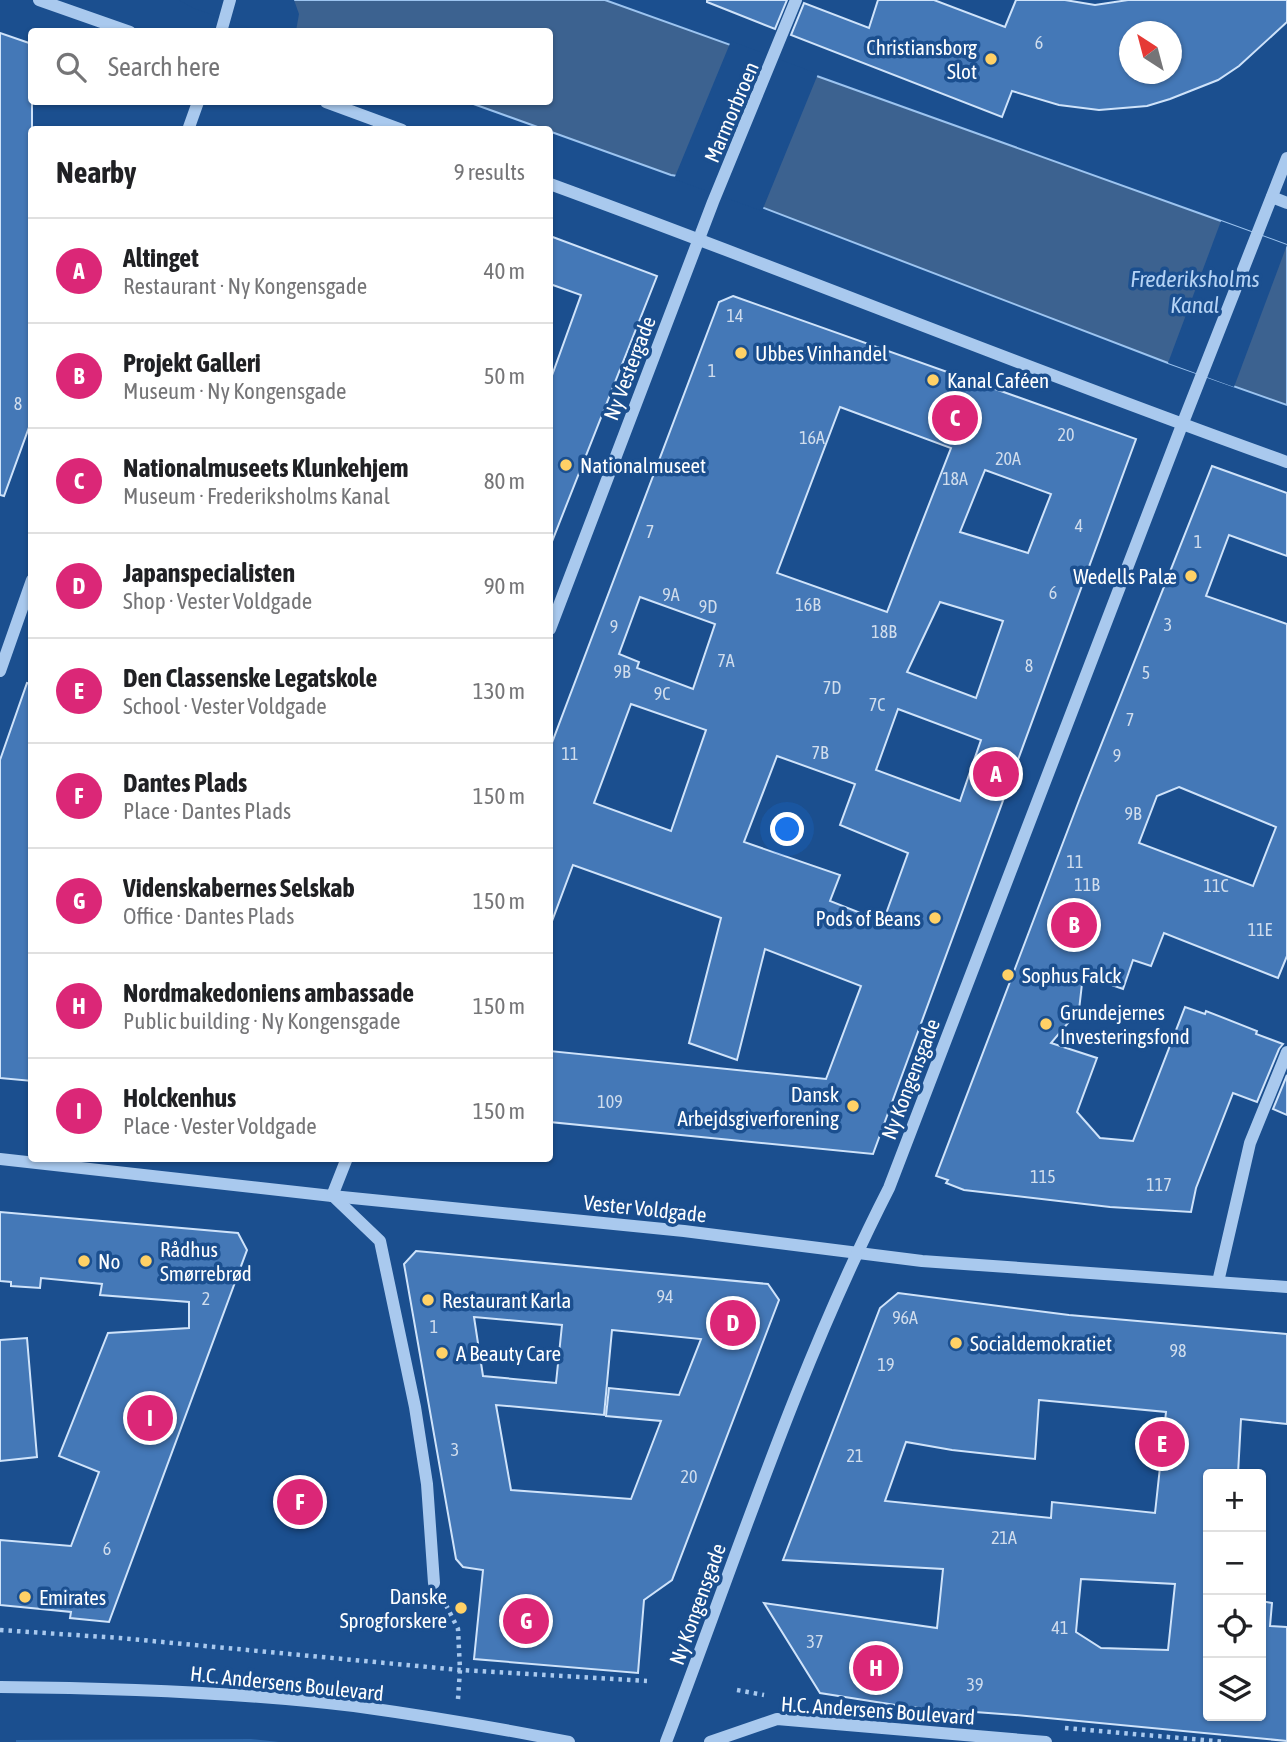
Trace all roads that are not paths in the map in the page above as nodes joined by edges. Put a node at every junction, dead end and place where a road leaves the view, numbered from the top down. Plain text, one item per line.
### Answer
1 (39, 0) edge
2 (230, 0) edge
3 (796, 0) edge
4 (223, 25) edge
5 (119, 28) edge
6 (197, 105) edge
7 (334, 105) edge
8 (189, 126) edge
9 (391, 126) edge
10 (1287, 158) edge
11 (553, 185) edge
12 (1272, 197) junction
13 (1287, 202) edge
14 (699, 239) junction
15 (1182, 425) junction
16 (1287, 462) edge
17 (28, 591) edge
18 (553, 621) edge
19 (0, 671) edge
20 (1287, 1052) edge
21 (0, 1159) edge
22 (345, 1162) edge
23 (332, 1196) junction
24 (856, 1253) junction
25 (1218, 1282) junction
26 (1287, 1287) edge
27 (434, 1583) road end
28 (0, 1687) edge
29 (569, 1742) edge
30 (666, 1742) edge
31 (710, 1742) edge
32 (1046, 1742) edge

1 - 5 street
2 - 4 street
3 - 14 street, Marmorbroen
6 - 8 street
7 - 9 street
10 - 12 street, Ny Kongensgade
11 - 14 street
12 - 13 street
12 - 15 street, Ny Kongensgade
14 - 15 street
14 - 18 street, Ny Vestergade
15 - 16 street
15 - 24 street, Ny Kongensgade
17 - 19 street
20 - 25 street
21 - 23 street, Vester Voldgade
22 - 23 street
23 - 24 street, Vester Voldgade
23 - 27 street
24 - 25 street, Vester Voldgade
24 - 30 street, Ny Kongensgade
25 - 26 street, Vester Voldgade
28 - 29 street, H.C. Andersens Boulevard
31 - 32 street, H.C. Andersens Boulevard

